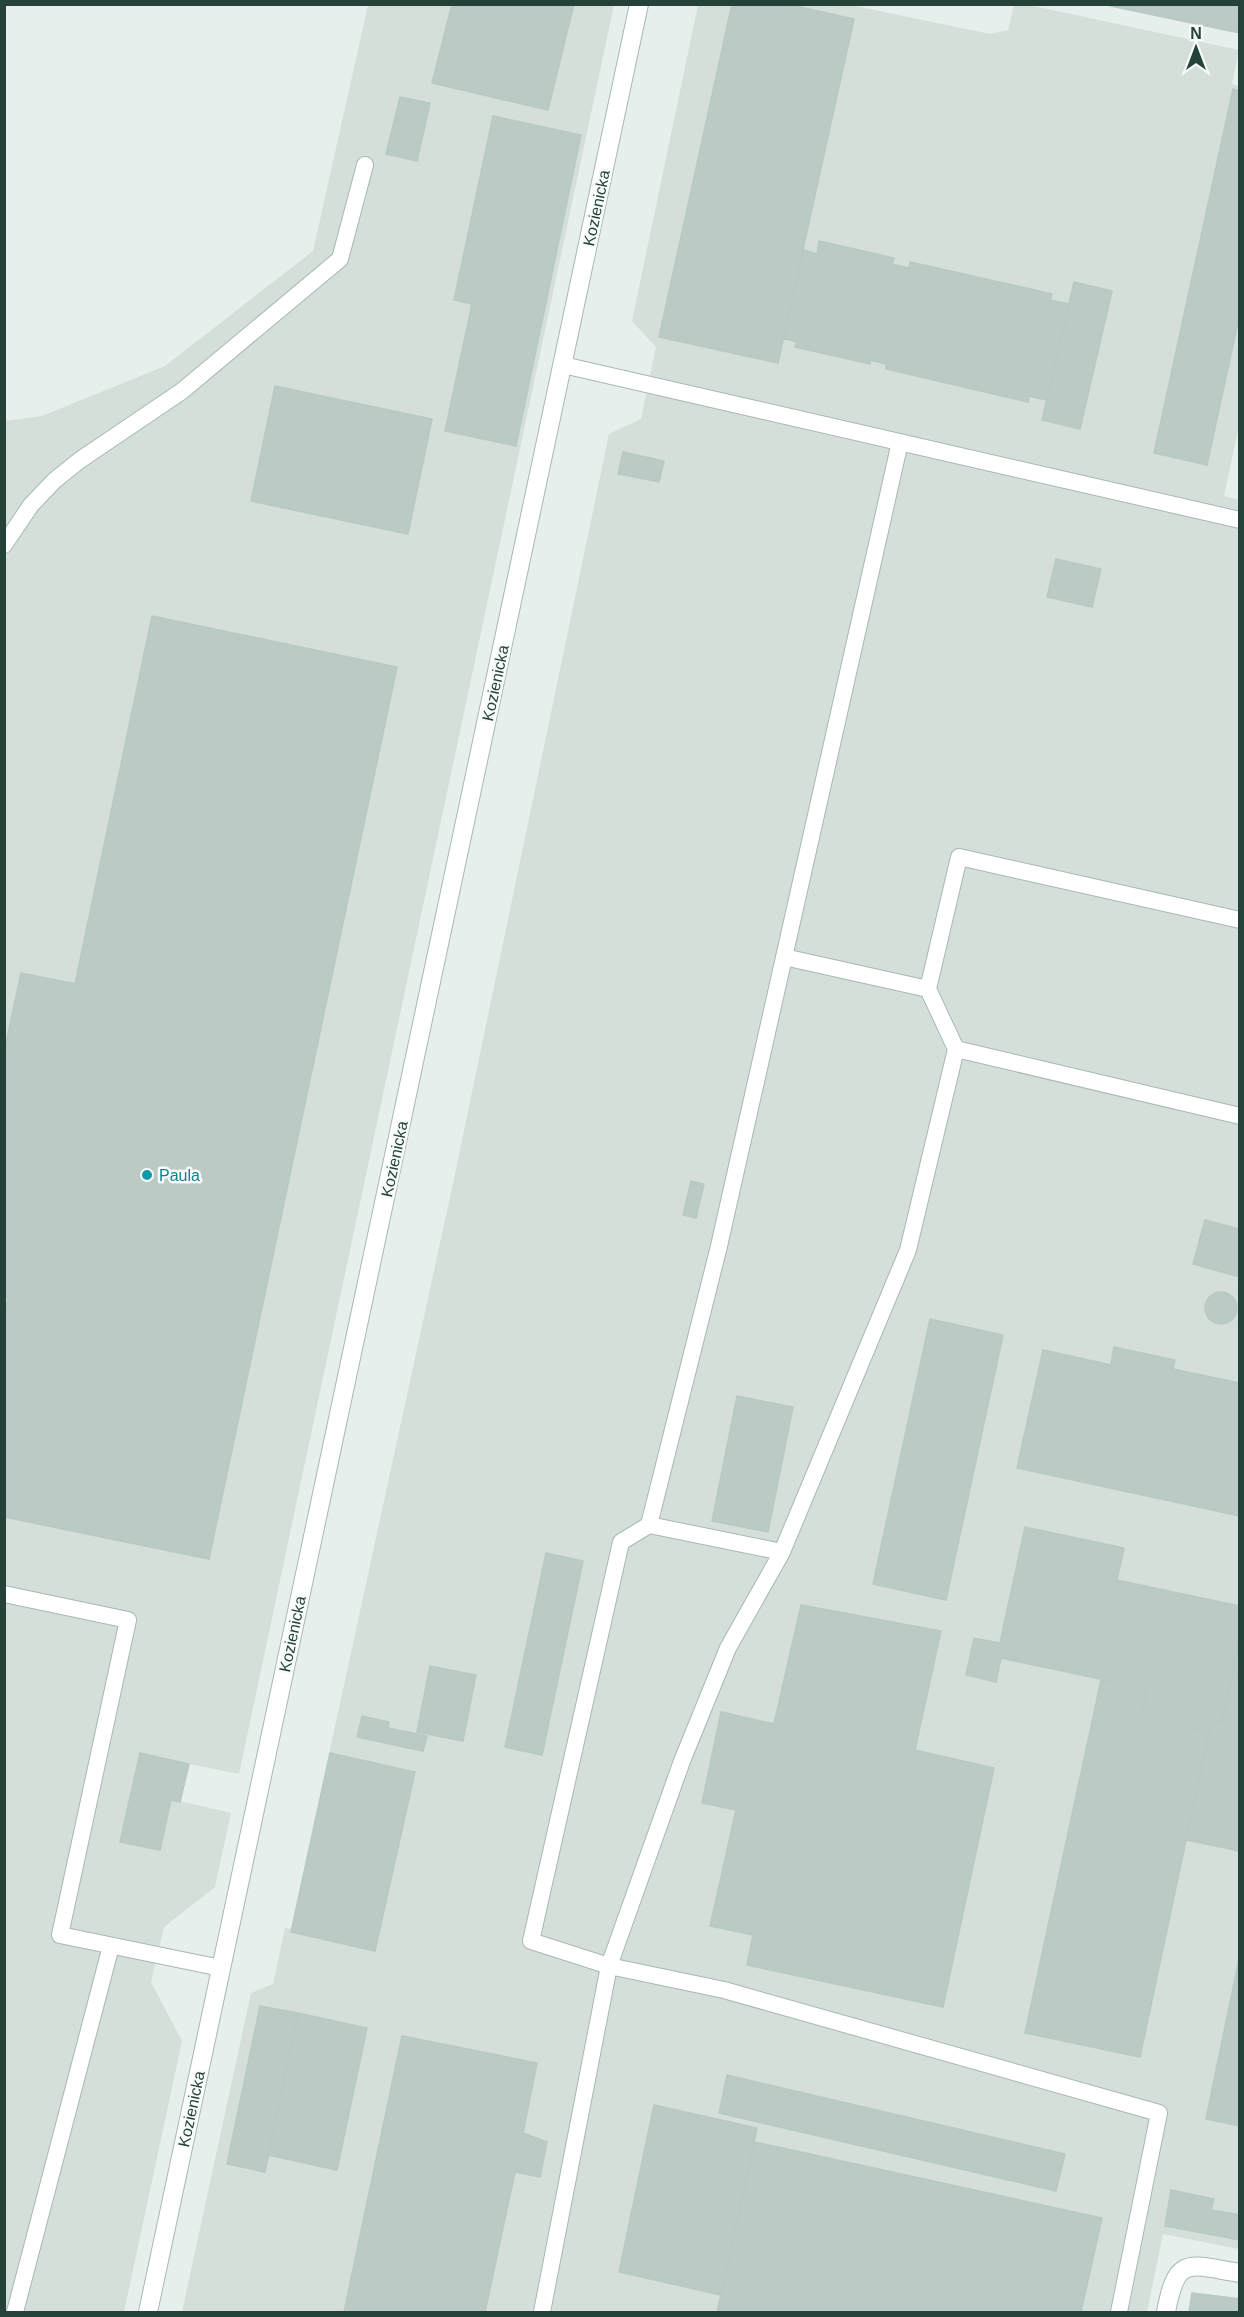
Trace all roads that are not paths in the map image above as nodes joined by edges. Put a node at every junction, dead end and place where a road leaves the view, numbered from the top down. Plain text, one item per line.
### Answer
1 (639, 4) edge
2 (365, 165) dead end
3 (562, 365) junction
4 (900, 442) junction
5 (1239, 520) edge
6 (4, 546) edge
7 (1239, 920) edge
8 (784, 957) junction
9 (928, 989) junction
10 (956, 1049) junction
11 (1239, 1116) edge
12 (649, 1525) junction
13 (782, 1552) junction
14 (4, 1594) edge
15 (111, 1946) junction
16 (609, 1966) junction
17 (221, 1968) junction
18 (1239, 2273) edge
19 (15, 2313) edge
20 (148, 2313) edge
21 (542, 2313) edge
22 (1119, 2313) edge
23 (1166, 2313) edge

1 - 3 street, Kozienicka
2 - 6 lane
3 - 4 lane
3 - 17 street, Kozienicka
4 - 5 lane
4 - 8 lane
7 - 9 lane
8 - 9 lane
8 - 12 lane
9 - 10 lane
10 - 11 lane
10 - 13 lane
12 - 13 lane
12 - 16 lane
13 - 16 lane
14 - 15 lane
15 - 17 lane
15 - 19 lane
16 - 21 lane
16 - 22 lane
17 - 20 street, Kozienicka
18 - 23 street

